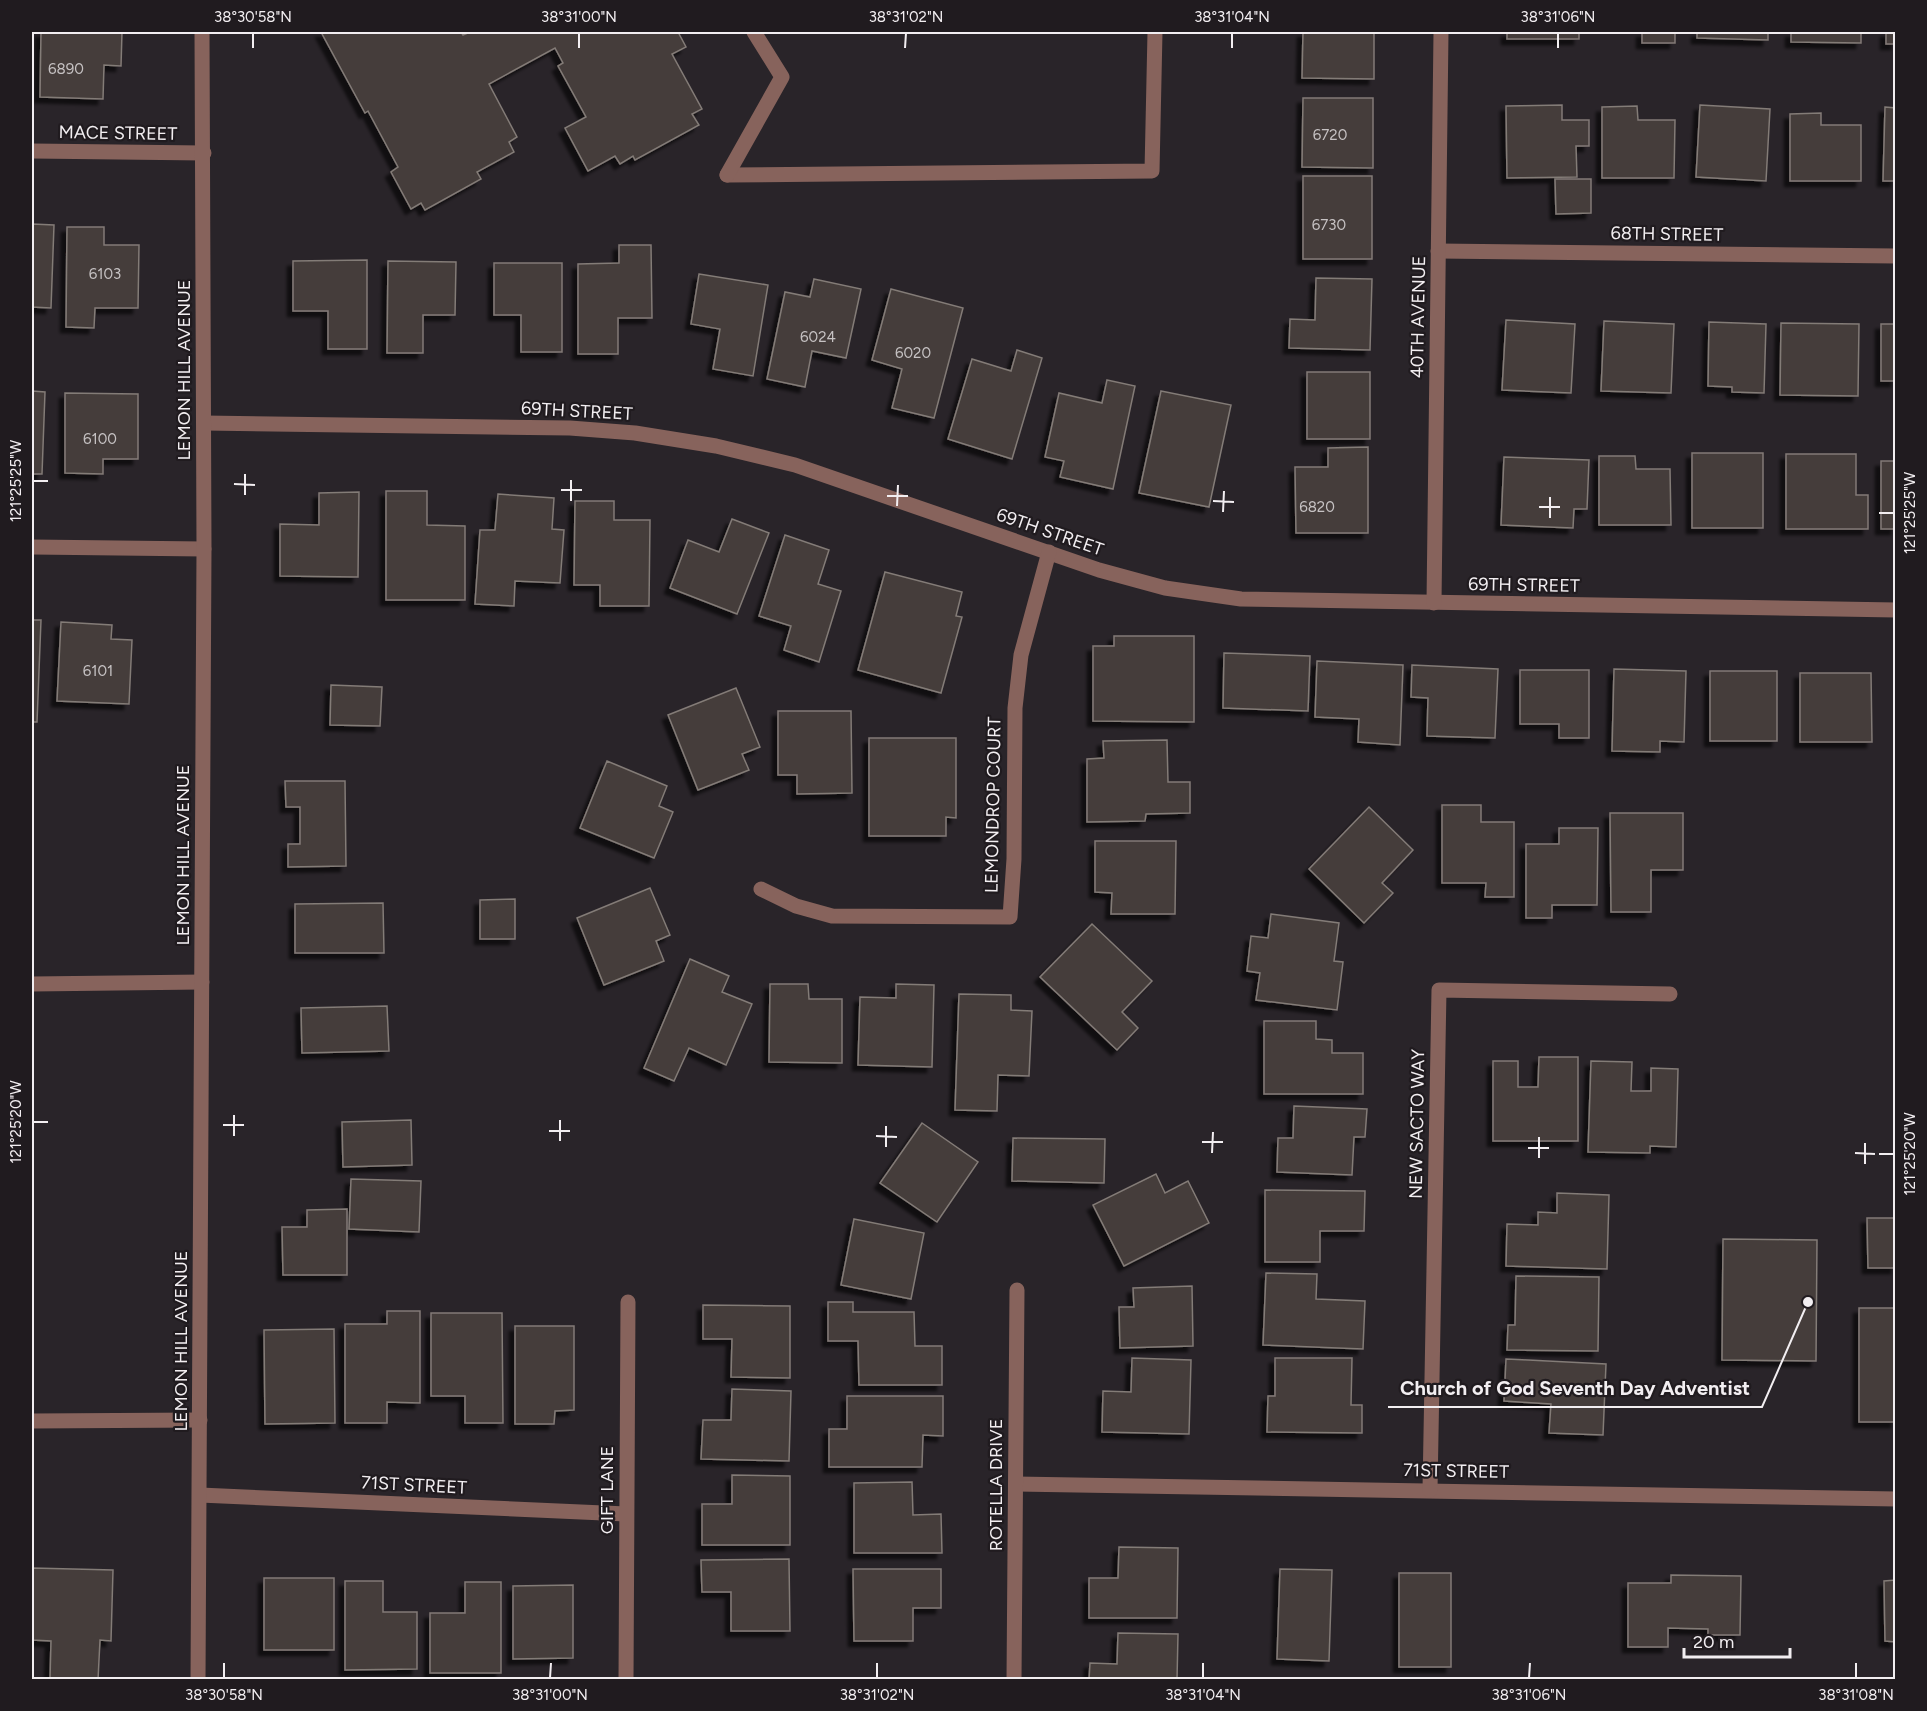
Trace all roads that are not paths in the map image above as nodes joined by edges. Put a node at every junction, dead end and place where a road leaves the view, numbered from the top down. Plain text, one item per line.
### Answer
1 (202, 32) edge
2 (754, 32) edge
3 (1155, 32) edge
4 (1441, 32) edge
5 (32, 151) edge
6 (204, 153) junction
7 (1438, 251) junction
8 (1896, 256) edge
9 (204, 423) junction
10 (32, 547) edge
11 (204, 549) junction
12 (1049, 552) junction
13 (1434, 603) junction
14 (1896, 610) edge
15 (761, 890) dead end
16 (201, 982) junction
17 (32, 984) edge
18 (1671, 994) dead end
19 (1017, 1290) dead end
20 (628, 1302) dead end
21 (200, 1420) junction
22 (32, 1421) edge
23 (1016, 1484) junction
24 (1430, 1491) junction
25 (200, 1495) junction
26 (1896, 1499) edge
27 (626, 1514) junction
28 (198, 1680) edge
29 (626, 1680) edge
30 (1014, 1680) edge

1 - 6 street, LEMON HILL AVENUE
2 - 3 street
4 - 7 street, 40TH AVENUE
5 - 6 street, MACE STREET
6 - 9 street, LEMON HILL AVENUE
7 - 8 street, 68TH STREET
7 - 13 street, 40TH AVENUE
9 - 11 street, LEMON HILL AVENUE
9 - 12 street, 69TH STREET
10 - 11 street
11 - 16 street, LEMON HILL AVENUE
12 - 13 street, 69TH STREET
12 - 15 street, LEMONDROP COURT
13 - 14 street, 69TH STREET
16 - 17 street
16 - 21 street, LEMON HILL AVENUE
18 - 24 street, NEW SACTO WAY
19 - 23 street, ROTELLA DRIVE
20 - 27 street, GIFT LANE
21 - 22 street
21 - 25 street, LEMON HILL AVENUE
23 - 24 street, 71ST STREET
23 - 30 street, ROTELLA DRIVE
24 - 26 street, 71ST STREET
25 - 27 street, 71ST STREET
25 - 28 street, LEMON HILL AVENUE
27 - 29 street, GIFT LANE

